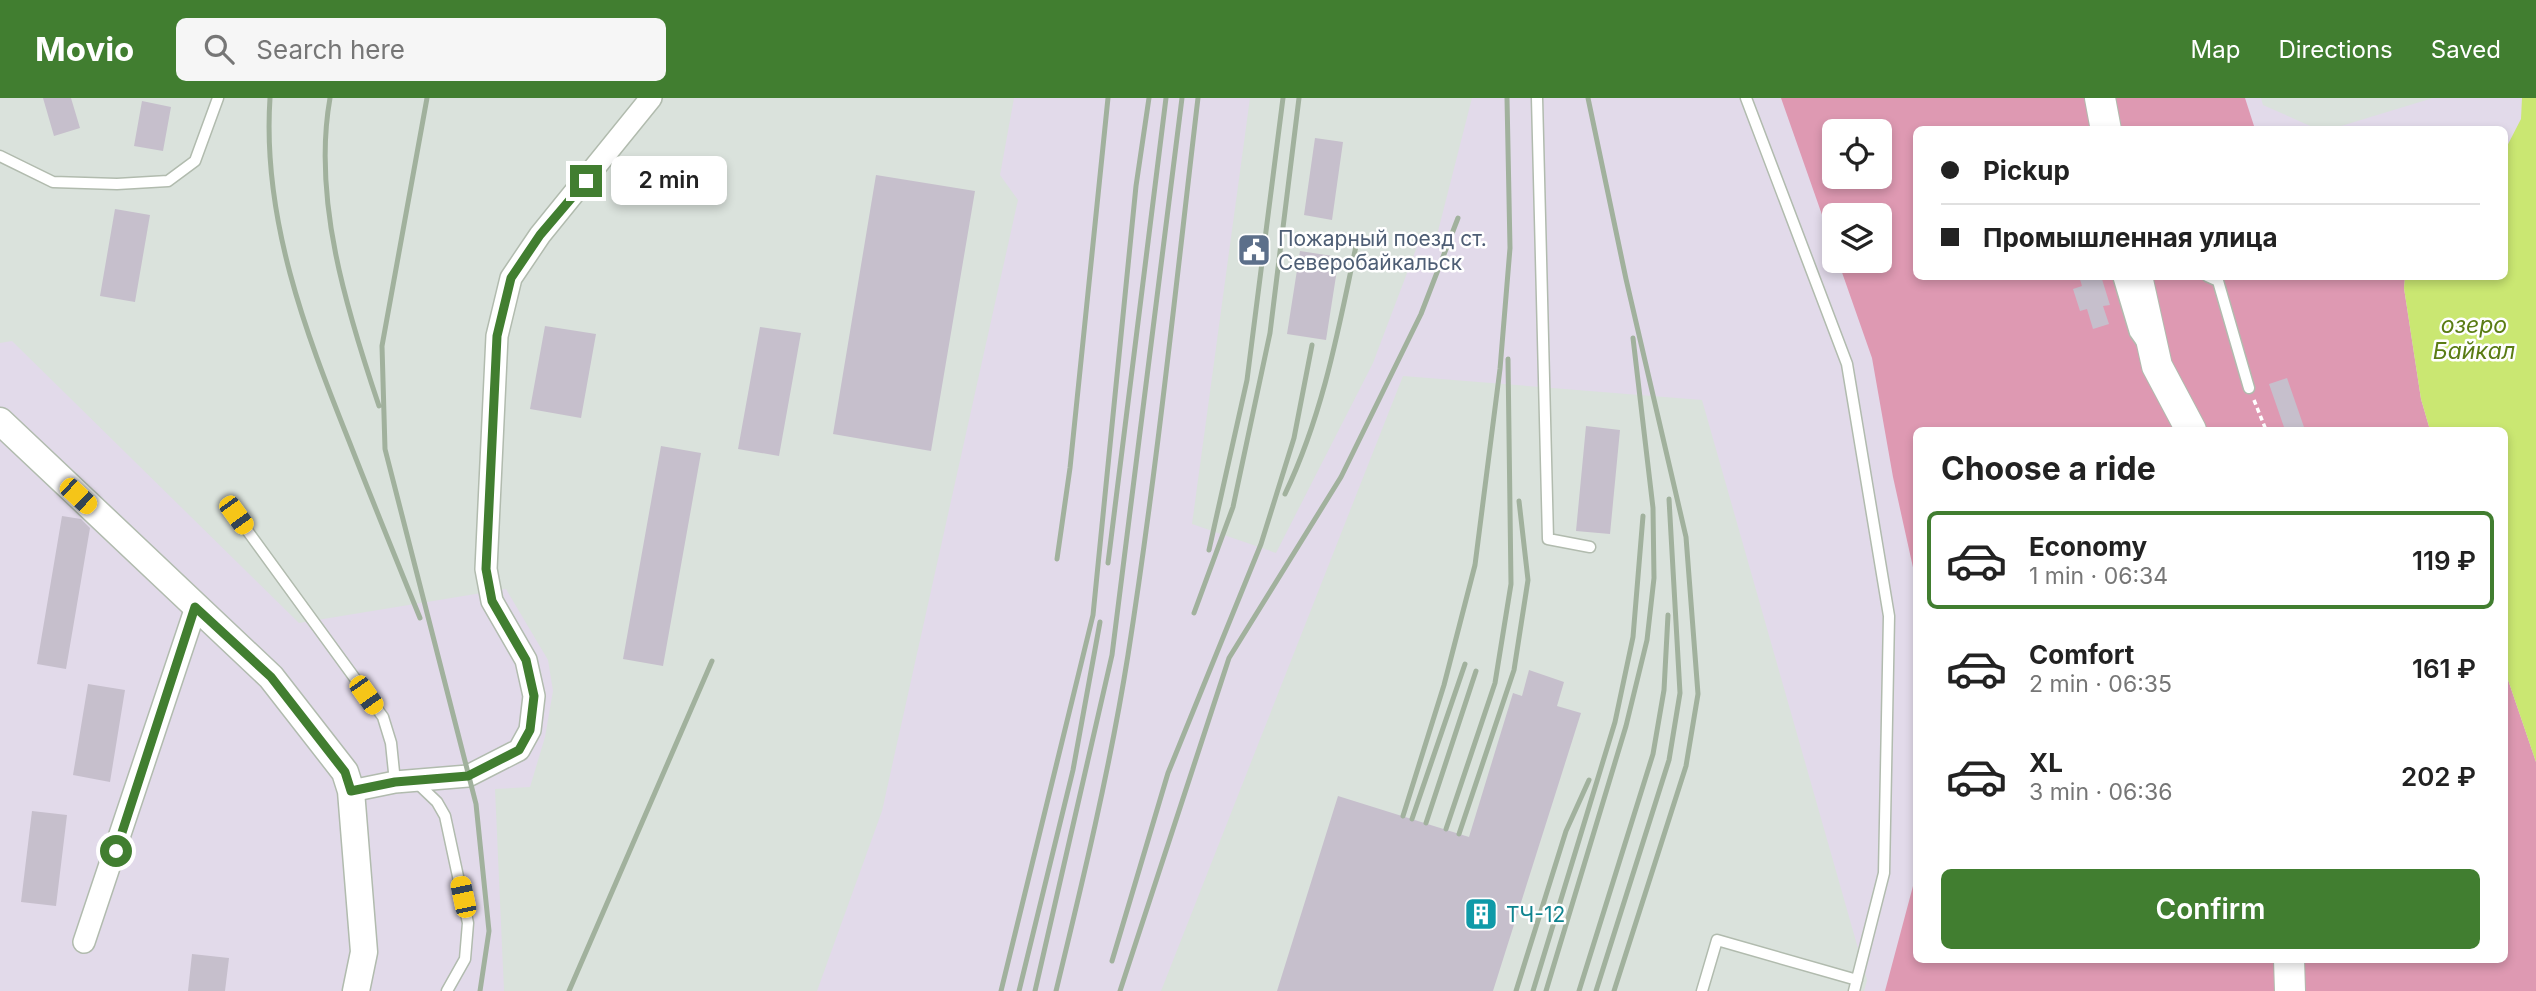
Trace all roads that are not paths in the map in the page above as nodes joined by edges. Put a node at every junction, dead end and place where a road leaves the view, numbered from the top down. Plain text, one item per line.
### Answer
1 (218, 98) edge
2 (651, 98) edge
3 (1536, 98) edge
4 (1746, 98) edge
5 (2100, 98) edge
6 (2105, 126) edge
7 (0, 156) edge
8 (2119, 280) edge
9 (2138, 280) edge
10 (2216, 280) edge
11 (2157, 366) junction
12 (2249, 388) road end
13 (0, 421) edge
14 (2189, 427) edge
15 (236, 515) dead end
16 (1590, 547) dead end
17 (195, 607) junction
18 (405, 782) junction
19 (351, 791) junction
20 (84, 942) dead end
21 (2289, 963) edge
22 (1855, 985) edge
23 (356, 991) edge
24 (447, 991) edge
25 (1702, 991) edge
26 (2290, 991) edge

1 - 7 lane
2 - 18 street
3 - 16 lane
4 - 22 lane
5 - 6 main road
8 - 11 lane
9 - 11 main road
10 - 12 lane
11 - 14 main road
13 - 17 street
15 - 18 lane
17 - 19 street
17 - 20 street
18 - 19 street
18 - 24 lane
19 - 23 street
21 - 26 main road
22 - 25 lane

